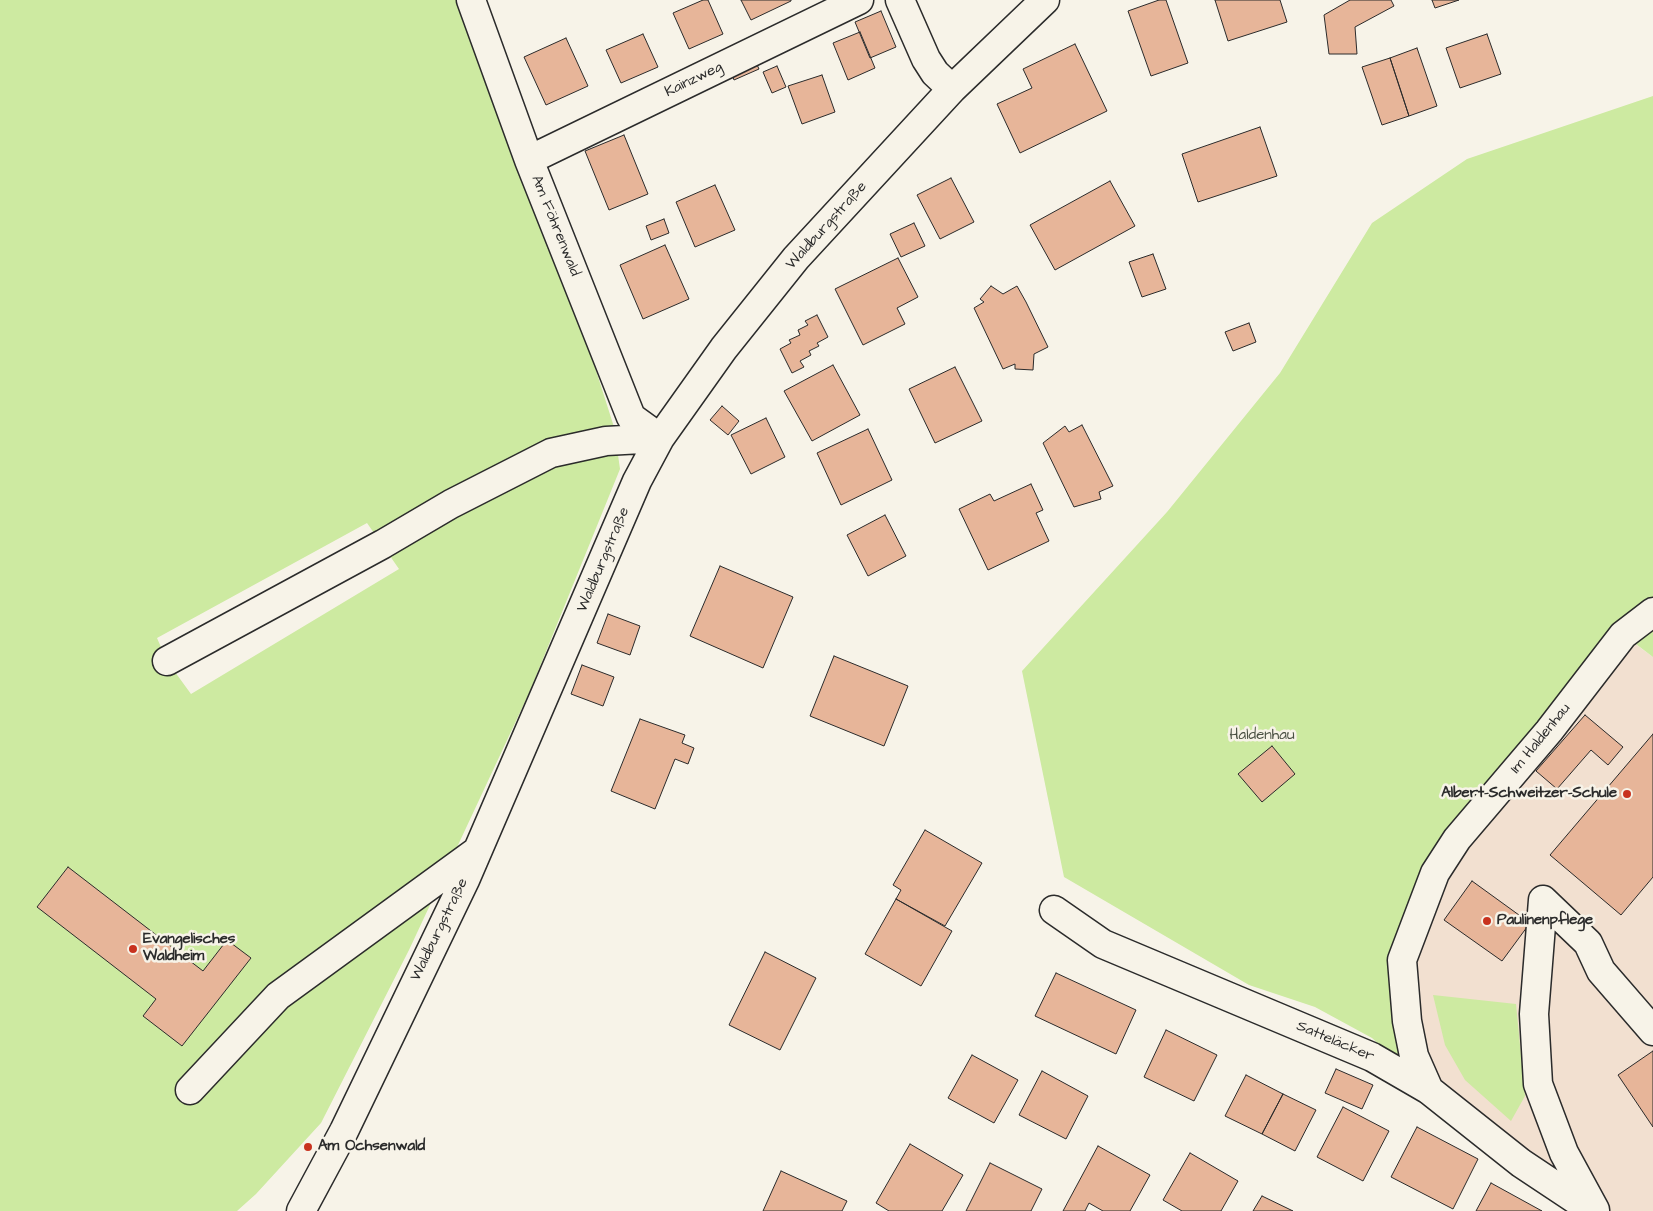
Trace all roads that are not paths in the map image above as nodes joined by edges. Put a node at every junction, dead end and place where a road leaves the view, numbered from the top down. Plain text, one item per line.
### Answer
1 (471, 0) edge
2 (859, 0) edge
3 (900, 0) edge
4 (1045, 0) edge
5 (952, 89) junction
6 (529, 160) junction
7 (660, 438) junction
8 (1653, 612) edge
9 (167, 661) dead end
10 (478, 850) junction
11 (1054, 910) dead end
12 (1653, 1031) edge
13 (190, 1090) dead end
14 (1429, 1090) junction
15 (300, 1211) edge
16 (1594, 1211) edge

1 - 6 street, Am Föhrenwald
2 - 6 street, Kainzweg
3 - 5 street
4 - 5 street, Waldburgstraße
5 - 7 street, Waldburgstraße
6 - 7 street, Am Föhrenwald
7 - 9 street
7 - 10 street, Waldburgstraße
8 - 14 street, Im Haldenhau
10 - 13 street
10 - 15 street, Waldburgstraße
11 - 14 street, Satteläcker
12 - 16 street
14 - 16 street, Satteläcker

